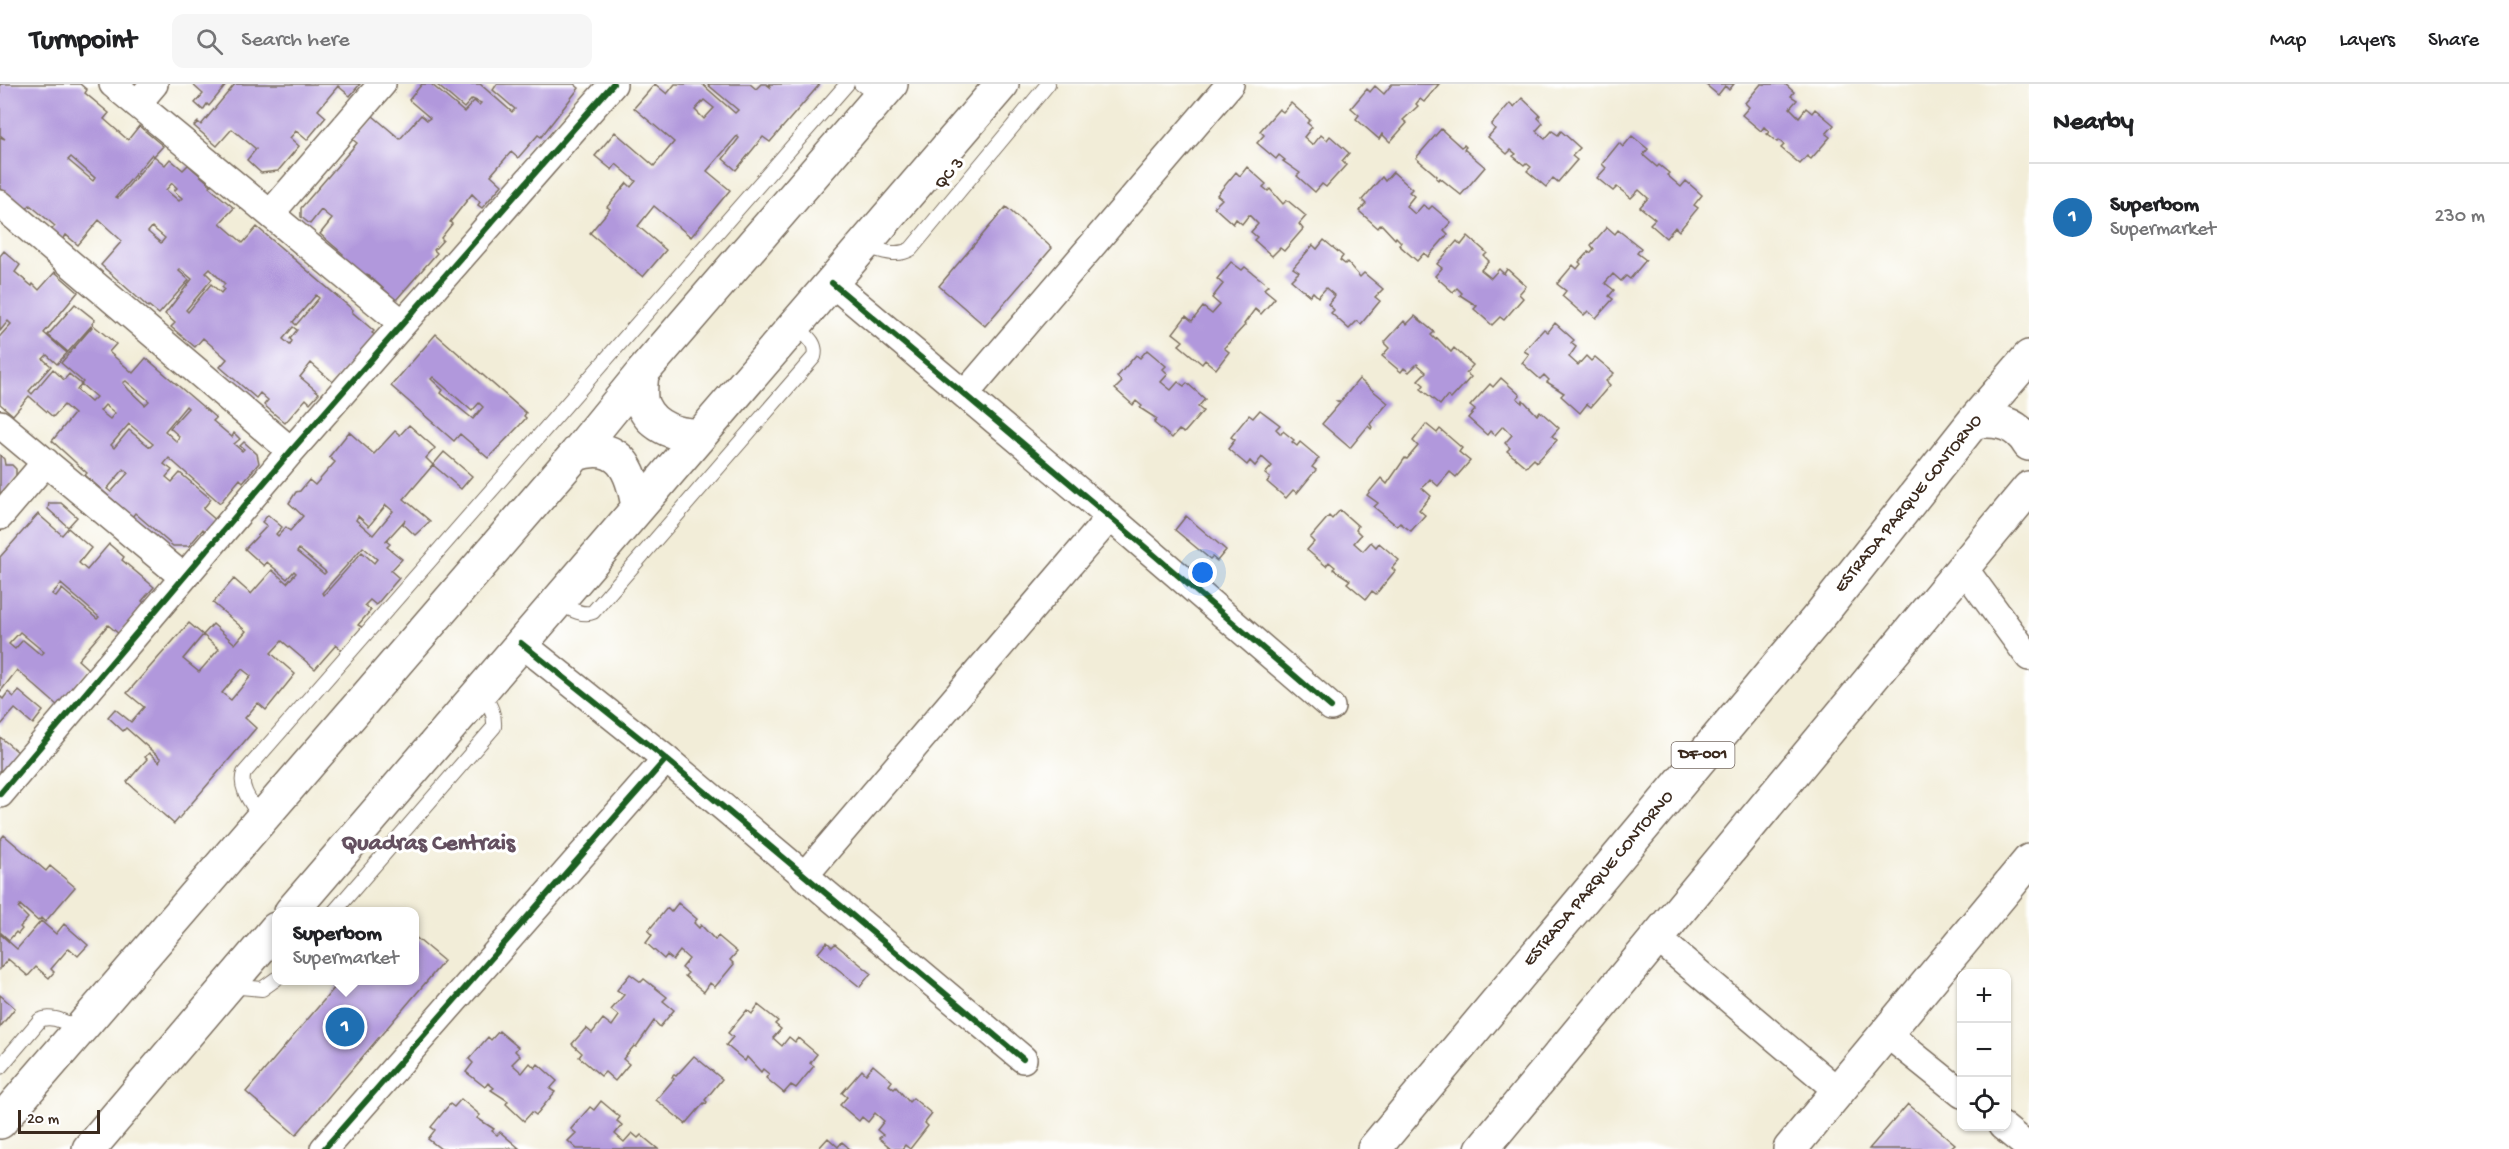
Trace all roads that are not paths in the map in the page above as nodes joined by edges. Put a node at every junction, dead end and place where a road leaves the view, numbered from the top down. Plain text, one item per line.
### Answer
1 (113, 84) edge
2 (154, 84) edge
3 (382, 84) edge
4 (613, 84) edge
5 (847, 84) edge
6 (1002, 84) edge
7 (1048, 84) edge
8 (1230, 84) edge
9 (878, 88) edge
10 (137, 104) junction
11 (0, 204) edge
12 (270, 213) junction
13 (864, 246) junction
14 (832, 283) junction
15 (402, 323) junction
16 (795, 325) junction
17 (2029, 357) edge
18 (642, 373) junction
19 (965, 394) junction
20 (1974, 421) junction
21 (0, 424) edge
22 (700, 435) junction
23 (2029, 444) edge
24 (291, 451) junction
25 (576, 453) junction
26 (46, 462) junction
27 (2029, 488) edge
28 (638, 507) junction
29 (0, 516) edge
30 (1110, 517) junction
31 (1964, 567) junction
32 (182, 576) junction
33 (557, 602) junction
34 (521, 643) junction
35 (2029, 657) edge
36 (481, 690) junction
37 (1331, 707) dead end
38 (666, 759) junction
39 (0, 794) edge
40 (261, 818) junction
41 (2029, 861) edge
42 (804, 876) junction
43 (295, 907) edge
44 (338, 907) edge
45 (272, 934) edge
46 (1656, 937) junction
47 (272, 982) edge
48 (228, 986) junction
49 (79, 1028) junction
50 (1886, 1033) junction
51 (1023, 1059) dead end
52 (0, 1067) edge
53 (1957, 1090) edge
54 (1838, 1091) junction
55 (0, 1122) edge
56 (2008, 1131) edge
57 (2029, 1148) edge
58 (90, 1149) edge
59 (324, 1149) edge
60 (1374, 1149) edge
61 (1482, 1149) edge
62 (1790, 1149) edge

1 - 10 street
2 - 10 street
3 - 12 street
4 - 15 street
5 - 40 lane
6 - 13 main road
7 - 13 lane, QC 3
8 - 19 street
9 - 18 main road
10 - 12 street
11 - 24 street
12 - 15 street
13 - 14 main road
14 - 16 main road
14 - 19 street
15 - 24 street
16 - 22 main road
16 - 33 lane
17 - 20 main road, ESTRADA PARQUE CONTORNO / DF-001
18 - 22 main road
18 - 25 main road
19 - 30 street
20 - 23 main road
20 - 60 main road, ESTRADA PARQUE CONTORNO / DF-001
21 - 26 street
22 - 28 main road
24 - 32 street
25 - 28 main road
25 - 40 main road
26 - 29 street
26 - 32 street
27 - 31 main road
28 - 33 main road
30 - 37 street
30 - 42 street
31 - 35 street
31 - 46 main road
32 - 39 street
33 - 34 main road
34 - 36 main road
34 - 38 street
36 - 43 main road
36 - 44 lane
38 - 42 street
38 - 59 street
40 - 49 main road
41 - 50 main road
42 - 51 street
45 - 48 main road
46 - 54 street
46 - 61 main road
47 - 48 lane
48 - 58 main road
49 - 52 lane
49 - 55 main road
50 - 53 street
50 - 54 main road
54 - 62 main road
56 - 57 street

